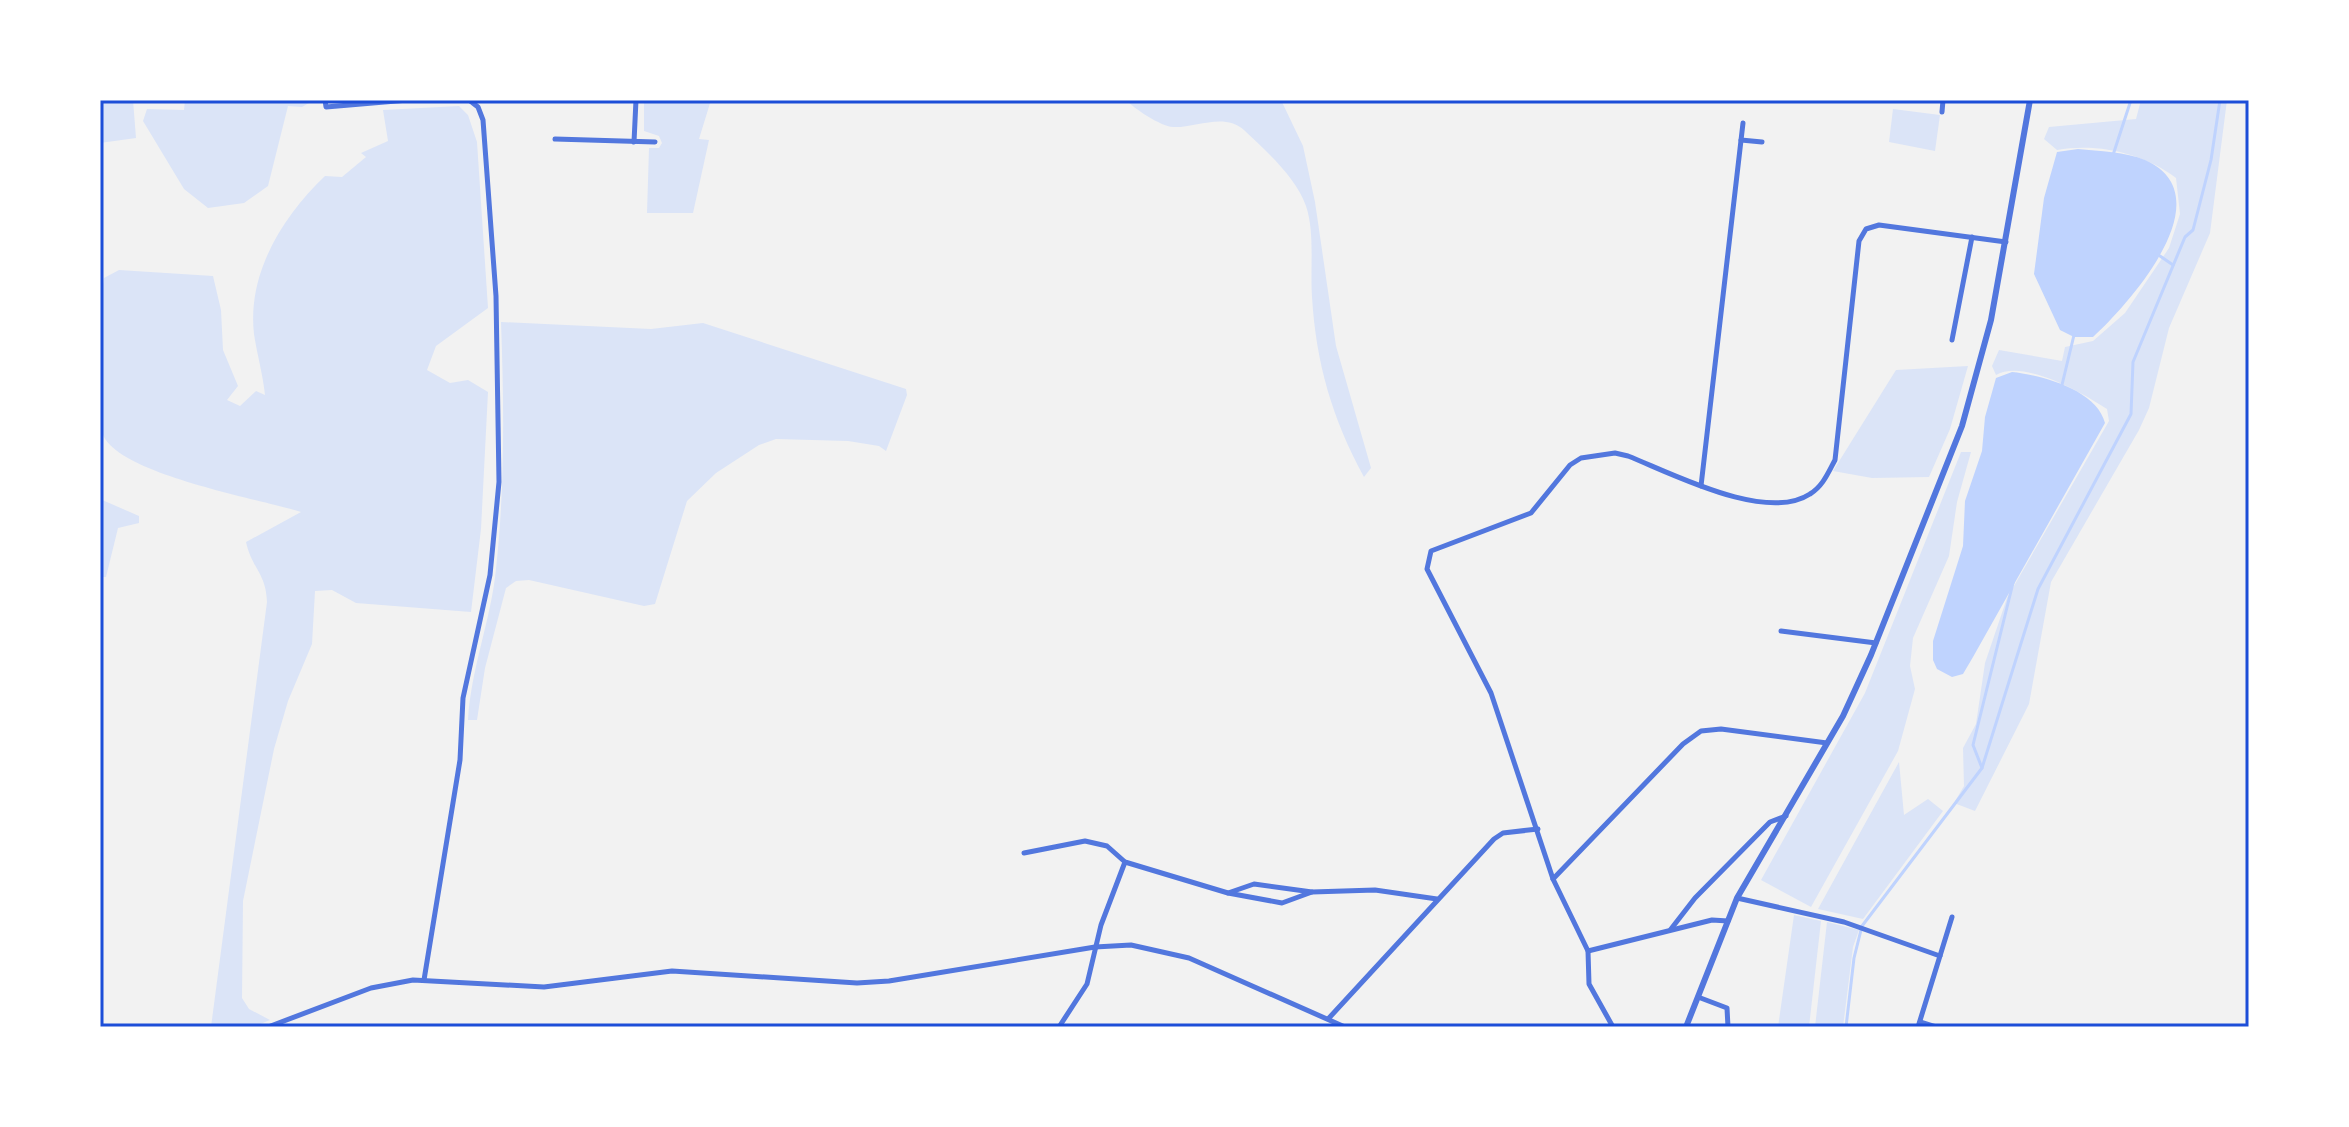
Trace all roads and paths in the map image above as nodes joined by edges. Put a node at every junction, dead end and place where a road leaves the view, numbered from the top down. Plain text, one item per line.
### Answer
1 (408, 100) edge
2 (469, 100) edge
3 (636, 100) edge
4 (1943, 100) edge
5 (2030, 100) edge
6 (326, 103) edge
7 (1942, 112) dead end
8 (1743, 123) dead end
9 (555, 139) dead end
10 (1741, 140) junction
11 (634, 142) junction
12 (655, 142) dead end
13 (1762, 142) dead end
14 (1972, 237) junction
15 (2006, 242) junction
16 (1952, 340) dead end
17 (1701, 486) junction
18 (1781, 631) dead end
19 (1876, 643) junction
20 (1827, 743) junction
21 (1786, 816) junction
22 (1538, 829) junction
23 (1024, 853) dead end
24 (1125, 862) junction
25 (1553, 879) junction
26 (1312, 892) junction
27 (1228, 893) junction
28 (1737, 898) junction
29 (1437, 899) junction
30 (1952, 917) dead end
31 (1728, 921) junction
32 (1671, 929) junction
33 (1095, 947) junction
34 (1588, 951) junction
35 (1940, 956) junction
36 (424, 980) junction
37 (1698, 997) junction
38 (1329, 1018) junction
39 (1919, 1024) edge
40 (268, 1027) edge
41 (1059, 1027) edge
42 (1345, 1027) edge
43 (1613, 1027) edge
44 (1686, 1027) edge
45 (1728, 1027) edge
46 (1936, 1027) edge

1 - 6 street
2 - 36 street
3 - 11 street
4 - 7 street
5 - 15 street
8 - 10 street
9 - 11 street
10 - 13 street
10 - 17 street
11 - 12 street
14 - 15 street
14 - 16 street
14 - 17 street
15 - 19 street
17 - 22 street
18 - 19 street
19 - 20 street
20 - 21 street
20 - 25 street
21 - 28 street
21 - 32 street
22 - 25 street
22 - 29 street
23 - 24 street
24 - 27 street
24 - 33 street
25 - 34 street
26 - 27 street
26 - 27 street
26 - 29 street
28 - 31 street
28 - 35 street
29 - 38 street
30 - 35 street
31 - 32 street
31 - 37 street
32 - 34 street
33 - 36 street
33 - 38 street
33 - 41 street
34 - 43 street
35 - 39 street
36 - 40 street
37 - 44 street
37 - 45 street
38 - 42 street
39 - 46 street

